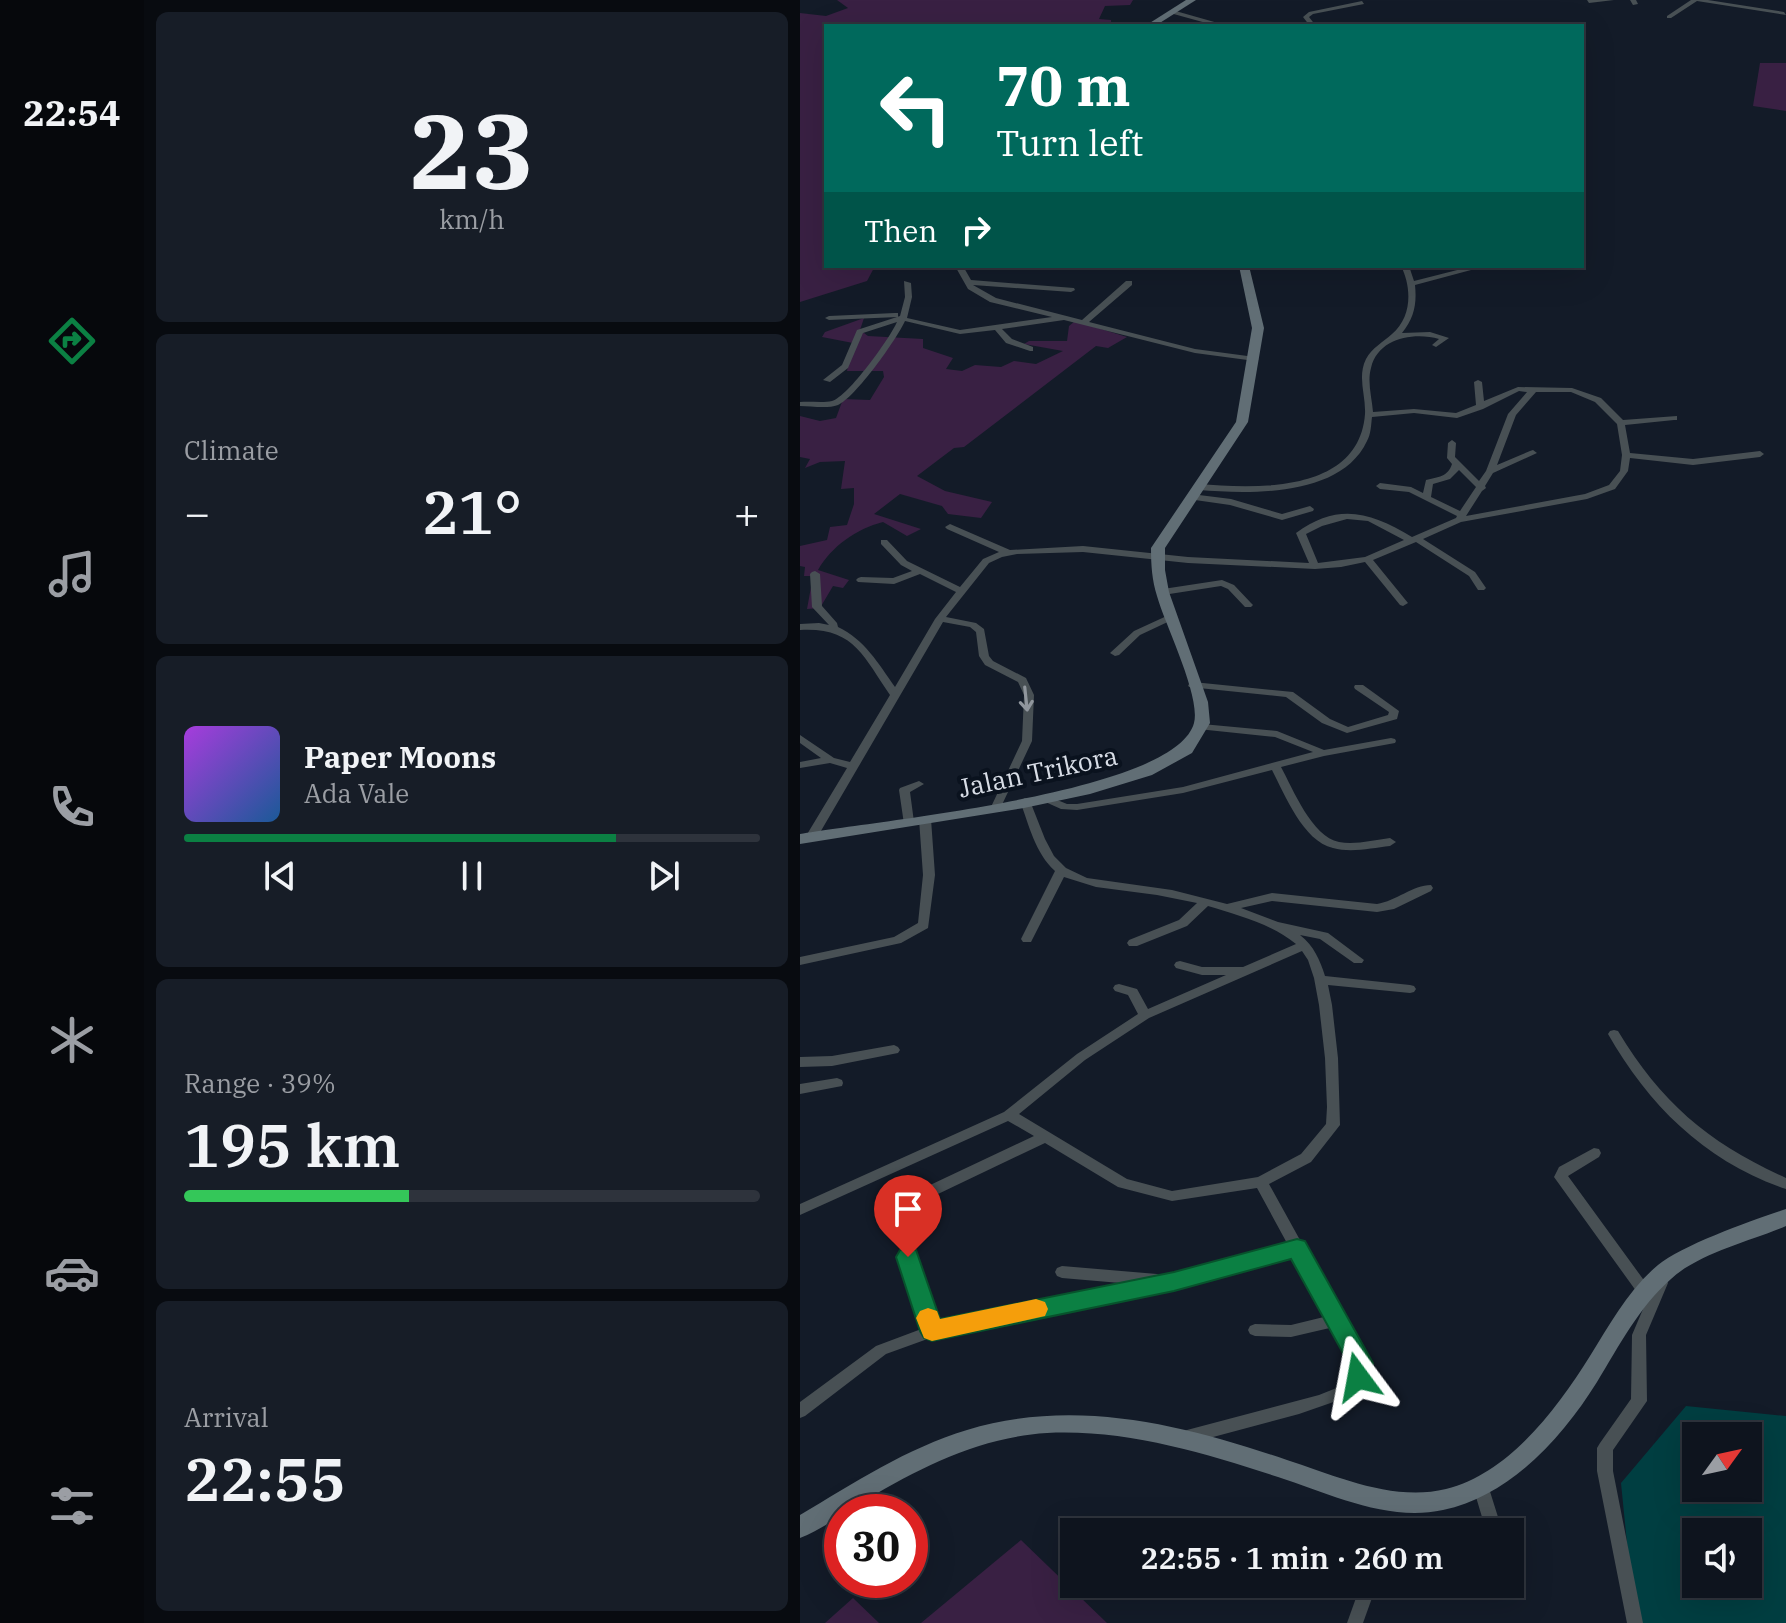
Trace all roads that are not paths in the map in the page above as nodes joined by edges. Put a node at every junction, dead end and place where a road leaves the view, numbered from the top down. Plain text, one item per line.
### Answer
1 (1192, 0) edge
2 (1611, 0) edge
3 (1696, 0) edge
4 (1589, 1) edge
5 (1362, 3) dead end
6 (1172, 12) junction
7 (1784, 14) dead end
8 (1669, 17) dead end
9 (1152, 24) edge
10 (1216, 24) edge
11 (1311, 24) edge
12 (960, 268) edge
13 (1244, 268) edge
14 (1406, 268) edge
15 (1474, 268) edge
16 (1032, 280) dead end
17 (967, 282) junction
18 (907, 283) dead end
19 (986, 283) junction
20 (1129, 283) dead end
21 (1412, 284) junction
22 (1071, 290) dead end
23 (904, 317) junction
24 (1069, 317) junction
25 (829, 318) dead end
26 (1084, 322) junction
27 (998, 329) junction
28 (1393, 337) junction
29 (1436, 345) dead end
30 (1030, 349) dead end
31 (1255, 359) junction
32 (827, 380) dead end
33 (1478, 382) dead end
34 (1533, 390) junction
35 (800, 404) edge
36 (1480, 407) junction
37 (1369, 415) junction
38 (1674, 418) dead end
39 (1621, 423) junction
40 (1452, 443) dead end
41 (1533, 453) dead end
42 (1760, 454) dead end
43 (1626, 455) junction
44 (1457, 463) junction
45 (1490, 471) junction
46 (1380, 486) dead end
47 (1482, 488) junction
48 (1195, 492) junction
49 (1427, 497) junction
50 (1310, 509) dead end
51 (1460, 518) junction
52 (950, 527) dead end
53 (1414, 540) junction
54 (884, 542) dead end
55 (1009, 553) junction
56 (1157, 556) junction
57 (1367, 559) junction
58 (1315, 566) junction
59 (917, 572) junction
60 (815, 574) dead end
61 (861, 580) dead end
62 (1481, 588) dead end
63 (961, 591) junction
64 (1163, 592) junction
65 (1403, 603) dead end
66 (1248, 605) dead end
67 (1171, 617) junction
68 (940, 619) junction
69 (835, 626) junction
70 (800, 627) edge
71 (1115, 653) dead end
72 (1193, 685) junction
73 (1359, 687) dead end
74 (895, 695) junction
75 (1202, 727) junction
76 (800, 738) edge
77 (1391, 741) dead end
78 (1323, 753) junction
79 (830, 760) junction
80 (800, 765) edge
81 (852, 766) junction
82 (1276, 767) junction
83 (919, 784) dead end
84 (1045, 798) junction
85 (1025, 801) junction
86 (996, 807) junction
87 (925, 819) junction
88 (908, 822) junction
89 (806, 837) edge
90 (1390, 842) dead end
91 (1061, 871) junction
92 (1427, 888) dead end
93 (1205, 902) junction
94 (1224, 908) junction
95 (1279, 926) junction
96 (1027, 939) dead end
97 (1133, 943) dead end
98 (1305, 945) junction
99 (1358, 960) dead end
100 (800, 961) edge
101 (1180, 965) dead end
102 (1252, 969) junction
103 (1319, 980) junction
104 (1119, 988) dead end
105 (1410, 989) dead end
106 (1145, 1015) junction
107 (1614, 1034) dead end
108 (894, 1050) dead end
109 (800, 1062) edge
110 (837, 1083) dead end
111 (800, 1089) edge
112 (1009, 1115) junction
113 (1043, 1138) junction
114 (1594, 1153) dead end
115 (1261, 1182) junction
116 (1786, 1184) edge
117 (933, 1190) dead end
118 (800, 1210) edge
119 (1786, 1217) edge
120 (1297, 1248) junction
121 (908, 1257) dead end
122 (1668, 1268) junction
123 (1062, 1272) dead end
124 (1174, 1281) junction
125 (1644, 1291) junction
126 (1337, 1320) junction
127 (1255, 1330) dead end
128 (932, 1331) junction
129 (800, 1411) edge
130 (1186, 1437) junction
131 (1481, 1487) junction
132 (1490, 1518) edge
133 (800, 1527) edge
134 (1364, 1598) edge
135 (1355, 1623) edge
136 (1635, 1623) edge

1 - 6 street
2 - 4 street
3 - 7 street
3 - 8 street
5 - 11 street
6 - 9 street
6 - 10 street
12 - 17 street
13 - 31 street
14 - 21 street
15 - 21 street
16 - 19 street
17 - 19 street
17 - 24 street
18 - 23 street
19 - 22 street
20 - 26 street
21 - 28 street
23 - 25 street
23 - 27 street
23 - 32 street
23 - 35 street
24 - 26 street
24 - 27 street
26 - 31 street
27 - 30 street
28 - 29 street
28 - 37 street
31 - 48 street
33 - 36 street
34 - 36 street
34 - 39 street
34 - 45 street
36 - 37 street
37 - 48 street
38 - 39 street
39 - 43 street
40 - 44 street
41 - 45 street
42 - 43 street
43 - 51 street
44 - 47 street
44 - 49 street
45 - 47 street
46 - 49 street
47 - 51 street
48 - 50 street
48 - 56 street
49 - 51 street
51 - 53 street
52 - 55 street
53 - 57 street
53 - 58 street
53 - 62 street
54 - 59 street
55 - 56 street
55 - 63 street
56 - 58 street
56 - 64 street
57 - 58 street
57 - 65 street
59 - 61 street
59 - 63 street
60 - 69 street
63 - 68 street
64 - 66 street
64 - 67 street
67 - 71 street
67 - 72 street
68 - 74 street
68 -> 86 street
69 - 70 street
69 - 74 street
72 - 73 street
72 - 75 street
74 - 81 street
75 - 78 street
75 - 84 street, Jalan Trikora
76 - 79 street
77 - 78 street
78 - 82 street
79 - 80 street
79 - 81 street
81 - 89 street
82 - 84 street
82 - 90 street
83 - 88 street
84 - 85 street, Jalan Trikora
85 - 86 street, Jalan Trikora
85 - 91 street
86 - 87 street, Jalan Trikora
87 - 88 street, Jalan Trikora
87 - 100 street
88 - 89 street, Jalan Trikora
91 - 93 street
91 - 96 street
92 - 94 street
93 - 94 street
93 - 97 street
94 - 95 street
95 - 98 street
95 - 99 street
98 - 102 street
98 - 103 street
101 - 102 street
102 - 106 street
103 - 105 street
103 - 115 street
104 - 106 street
106 - 112 street
107 - 116 street
108 - 109 street
110 - 111 street
112 - 113 street
112 - 118 street
113 - 115 street
113 - 117 street
114 - 125 street
115 - 120 street
119 - 122 street
120 - 124 street
120 - 126 street
121 - 128 street
122 - 125 street
122 - 136 street
123 - 124 street
124 - 128 street
125 - 131 street
126 - 127 street
126 - 130 street
128 - 129 street
130 - 131 street
130 - 133 street
131 - 132 street
134 - 135 street

